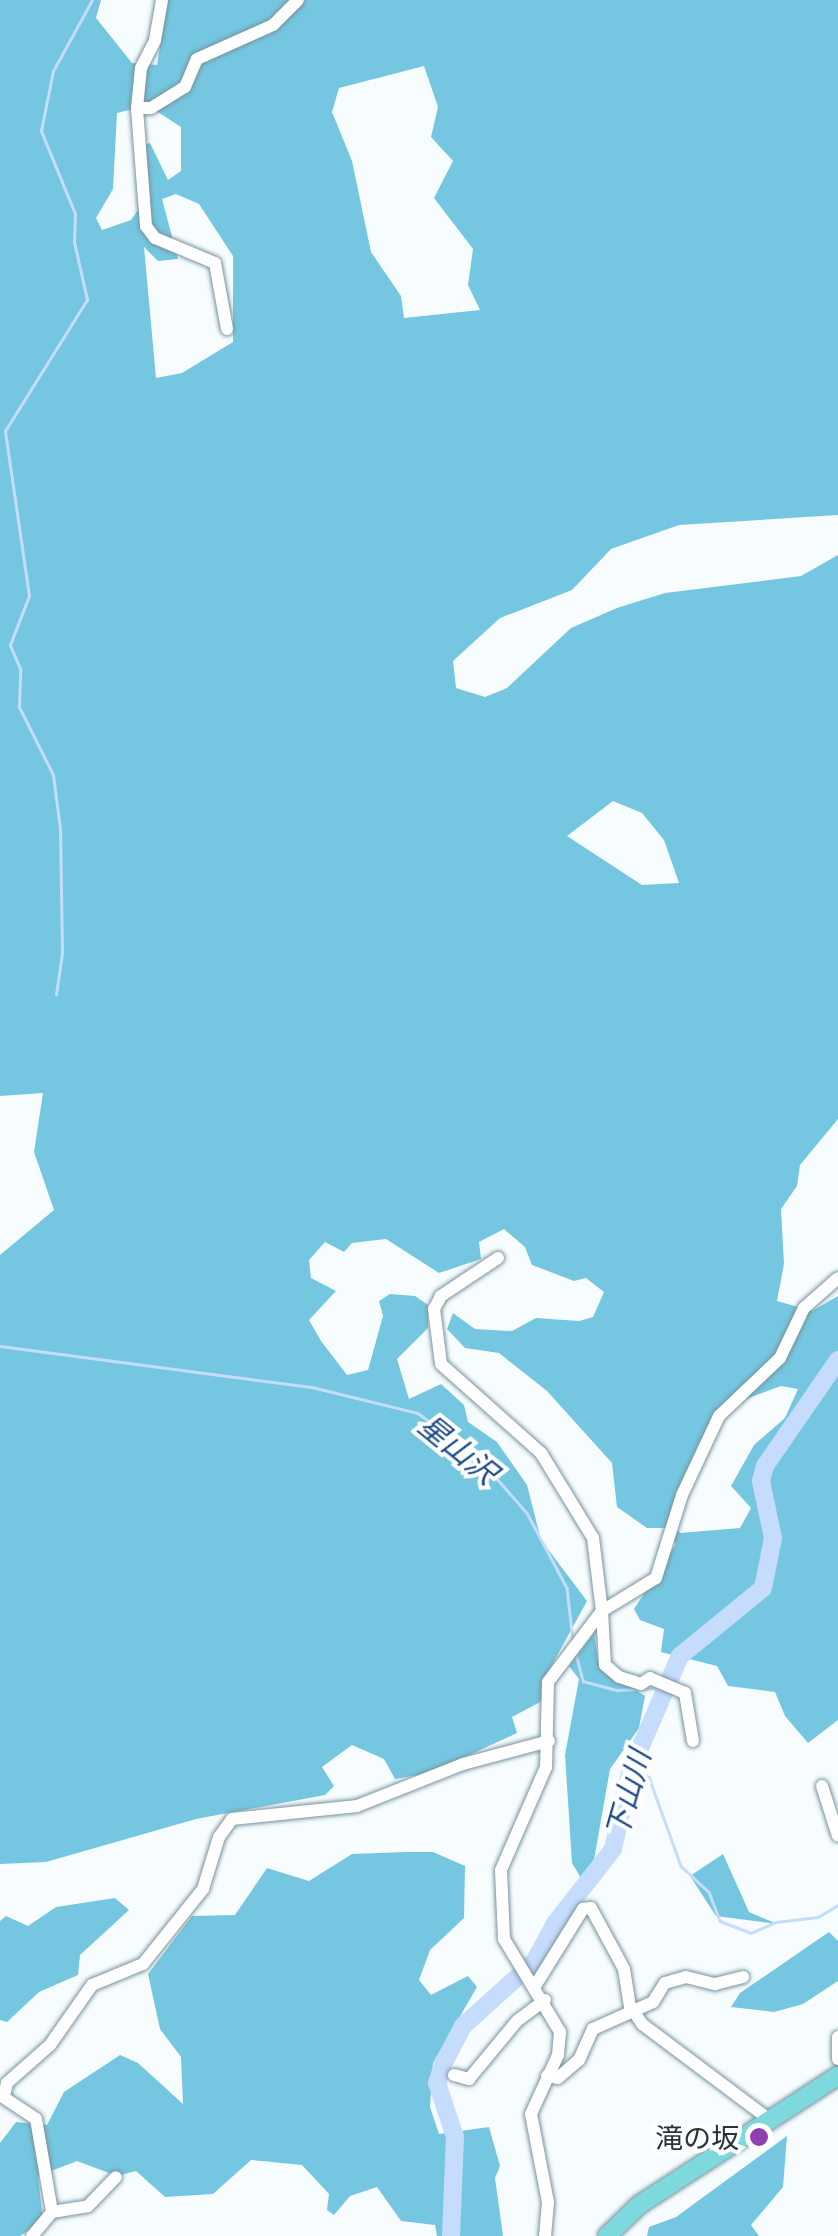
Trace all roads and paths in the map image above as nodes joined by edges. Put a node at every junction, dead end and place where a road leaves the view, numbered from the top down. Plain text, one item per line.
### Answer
1 (162, 0) edge
2 (298, 0) edge
3 (137, 108) junction
4 (227, 330) dead end
5 (498, 1258) dead end
6 (838, 1278) edge
7 (599, 1614) junction
8 (693, 1740) dead end
9 (549, 1742) junction
10 (822, 1786) dead end
11 (838, 1836) edge
12 (743, 1976) dead end
13 (533, 1984) junction
14 (545, 2000) junction
15 (632, 2010) junction
16 (838, 2037) edge
17 (838, 2059) edge
18 (454, 2074) dead end
19 (546, 2076) junction
20 (838, 2076) edge
21 (2, 2096) edge
22 (770, 2120) junction
23 (116, 2177) dead end
24 (52, 2212) junction
25 (32, 2236) edge
26 (545, 2236) edge
27 (606, 2236) edge

1 - 3 street
2 - 3 street
3 - 4 street
5 - 7 street
6 - 7 street
7 - 8 street
7 - 9 street
9 - 13 street
9 - 21 street
10 - 11 street
12 - 15 street
13 - 14 street
13 - 15 street
14 - 18 street
14 - 19 street
15 - 19 street
15 - 22 street
16 - 17 street
19 - 26 street
20 - 22 main road
21 - 24 street
22 - 27 main road
23 - 24 street
24 - 25 street

